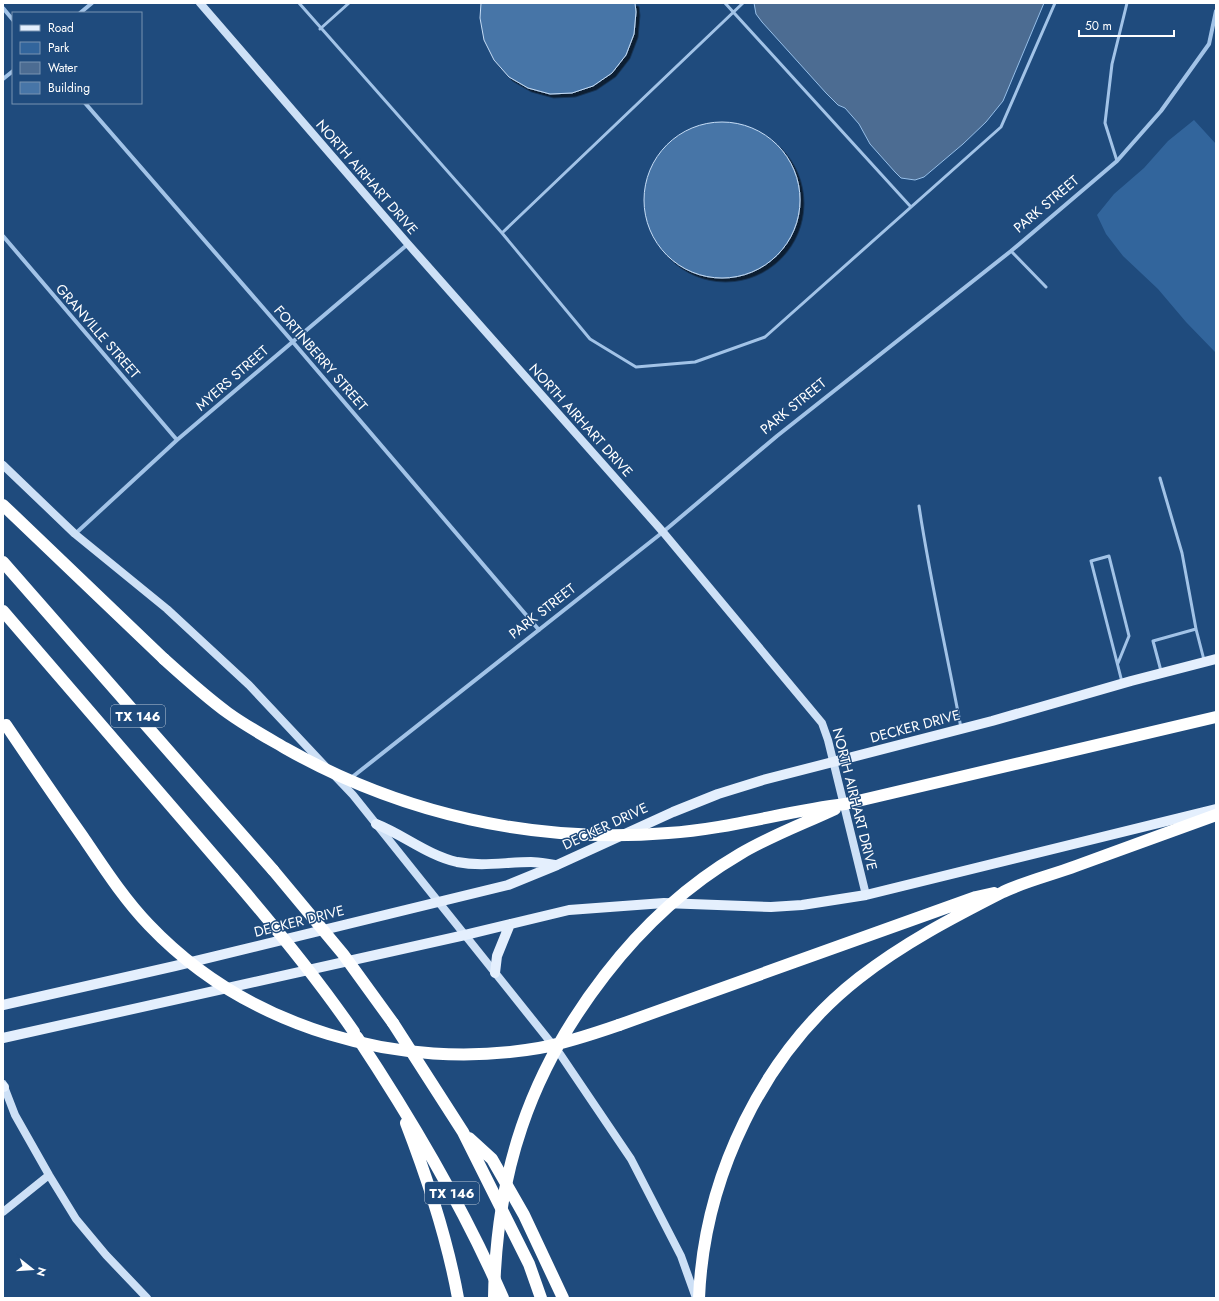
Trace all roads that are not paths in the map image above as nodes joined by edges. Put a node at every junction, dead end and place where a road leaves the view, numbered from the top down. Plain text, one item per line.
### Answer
1 (92, 3) edge
2 (200, 3) edge
3 (299, 3) edge
4 (349, 3) edge
5 (725, 3) edge
6 (743, 3) edge
7 (1056, 3) edge
8 (1127, 3) edge
9 (3, 8) edge
10 (1216, 11) edge
11 (81, 12) edge
12 (733, 12) junction
13 (12, 19) edge
14 (320, 29) junction
15 (12, 71) edge
16 (3, 79) edge
17 (86, 104) edge
18 (1117, 161) junction
19 (911, 207) junction
20 (502, 233) junction
21 (3, 236) edge
22 (408, 244) junction
23 (1010, 251) junction
24 (1046, 288) dead end
25 (292, 341) junction
26 (177, 440) junction
27 (3, 464) edge
28 (1160, 478) dead end
29 (3, 505) edge
30 (919, 506) dead end
31 (663, 532) junction
32 (75, 534) junction
33 (3, 562) edge
34 (3, 611) edge
35 (1196, 629) junction
36 (539, 630) junction
37 (1216, 659) edge
38 (1204, 662) junction
39 (1118, 663) junction
40 (1161, 673) junction
41 (1123, 683) junction
42 (1216, 717) edge
43 (4, 723) edge
44 (961, 729) junction
45 (832, 763) junction
46 (343, 785) junction
47 (845, 804) junction
48 (1216, 809) edge
49 (1216, 815) edge
50 (376, 824) junction
51 (557, 865) junction
52 (1005, 891) junction
53 (866, 895) junction
54 (439, 902) junction
55 (510, 924) junction
56 (465, 935) junction
57 (495, 973) junction
58 (3, 1005) edge
59 (3, 1038) edge
60 (3, 1086) edge
61 (393, 1092) junction
62 (463, 1132) junction
63 (48, 1175) junction
64 (3, 1212) edge
65 (147, 1298) edge
66 (458, 1298) edge
67 (494, 1298) edge
68 (503, 1298) edge
69 (541, 1298) edge
70 (563, 1298) edge
71 (698, 1298) edge

1 - 11 street
2 - 22 main road, NORTH AIRHART DRIVE
3 - 14 lane
4 - 14 lane
5 - 12 lane
6 - 12 lane
7 - 19 lane
8 - 18 lane
9 - 13 street
10 - 18 street, PARK STREET
12 - 19 lane
12 - 20 lane
14 - 20 lane
15 - 16 street
17 - 25 street, FORTINBERRY STREET
18 - 23 street, PARK STREET
19 - 20 lane
21 - 26 street, GRANVILLE STREET
22 - 25 street, MYERS STREET
22 - 31 main road, NORTH AIRHART DRIVE
23 - 24 lane
23 - 31 street, PARK STREET
25 - 26 street, MYERS STREET
25 - 36 street, FORTINBERRY STREET
26 - 32 street, MYERS STREET
27 - 32 main road
28 - 35 lane
29 - 47 highway, bridge
30 - 44 lane
31 - 36 street, PARK STREET
31 - 45 main road, NORTH AIRHART DRIVE
32 - 46 main road
33 - 62 highway, TX 146, bridge
34 - 61 highway, TX 146, bridge
35 - 38 lane
35 - 40 lane
36 - 46 street, PARK STREET
37 - 38 main road, DECKER DRIVE
38 - 40 main road, DECKER DRIVE
39 - 39 lane
39 - 41 lane
40 - 41 main road, DECKER DRIVE
41 - 44 main road, DECKER DRIVE
42 - 47 highway
43 - 52 highway, bridge
44 - 45 main road, DECKER DRIVE
45 - 51 main road, DECKER DRIVE
45 - 53 main road, NORTH AIRHART DRIVE
46 - 50 main road
47 - 67 highway, bridge
48 - 53 main road
49 - 52 highway
50 - 51 main road
50 - 54 main road
51 - 54 main road, DECKER DRIVE
52 - 71 highway
53 - 55 main road
54 - 56 main road
54 - 58 main road, DECKER DRIVE
55 - 56 main road
55 - 57 main road
56 - 57 main road
56 - 59 main road
57 - 71 main road
60 - 63 main road
61 - 66 highway
61 - 68 highway, TX 146
62 - 69 highway, TX 146
62 - 70 highway
63 - 64 main road
63 - 65 main road

